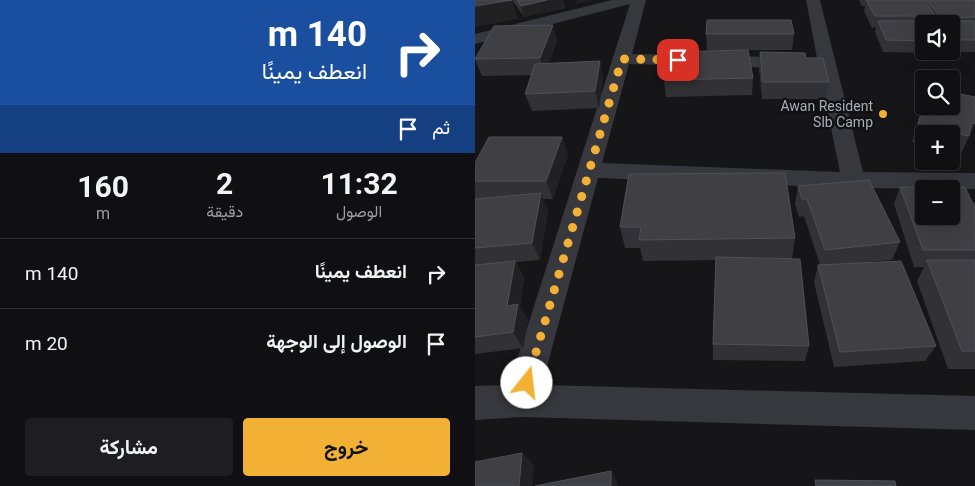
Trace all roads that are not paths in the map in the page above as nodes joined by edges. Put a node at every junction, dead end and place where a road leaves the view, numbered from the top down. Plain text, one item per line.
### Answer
1 (631, 0) edge
2 (639, 0) edge
3 (813, 0) edge
4 (475, 39) edge
5 (622, 59) junction
6 (827, 64) junction
7 (589, 170) junction
8 (853, 180) junction
9 (975, 181) edge
10 (521, 401) junction
11 (475, 404) edge
12 (975, 412) edge

1 - 4 street
2 - 5 street
3 - 6 street
5 - 6 street
5 - 7 street
6 - 8 street
7 - 8 street
7 - 10 street
8 - 9 street
10 - 11 street
10 - 12 street

